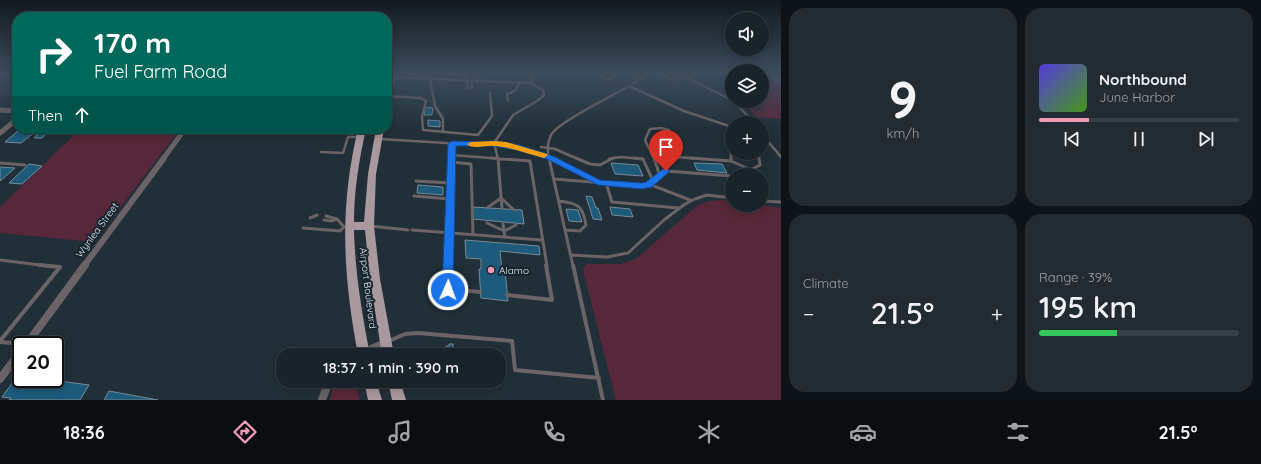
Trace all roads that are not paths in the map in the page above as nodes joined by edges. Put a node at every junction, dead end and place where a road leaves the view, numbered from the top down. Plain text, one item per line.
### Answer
1 (490, 92) dead end
2 (433, 93) edge
3 (511, 93) edge
4 (544, 93) edge
5 (616, 93) edge
6 (644, 93) edge
7 (392, 97) edge
8 (508, 100) dead end
9 (594, 101) dead end
10 (599, 103) junction
11 (740, 108) edge
12 (0, 110) edge
13 (12, 111) edge
14 (748, 116) edge
15 (558, 122) dead end
16 (12, 125) edge
17 (562, 125) junction
18 (725, 125) edge
19 (443, 132) junction
20 (0, 133) edge
21 (181, 134) edge
22 (368, 136) edge
23 (769, 142) edge
24 (494, 143) junction
25 (452, 144) junction
26 (542, 147) dead end
27 (547, 148) junction
28 (321, 152) dead end
29 (451, 155) junction
30 (676, 157) junction
31 (781, 157) edge
32 (550, 158) junction
33 (498, 159) junction
34 (760, 160) edge
35 (731, 161) joint
36 (451, 162) junction
37 (0, 163) edge
38 (25, 165) dead end
39 (747, 168) edge
40 (755, 168) edge
41 (666, 171) junction
42 (725, 175) edge
43 (660, 176) junction
44 (554, 179) junction
45 (416, 181) dead end
46 (653, 181) junction
47 (598, 182) junction
48 (606, 183) junction
49 (450, 184) junction
50 (649, 184) junction
51 (414, 196) dead end
52 (725, 197) edge
53 (501, 198) junction
54 (450, 199) junction
55 (690, 200) junction
56 (559, 201) junction
57 (769, 201) edge
58 (781, 202) edge
59 (487, 208) dead end
60 (678, 208) junction
61 (502, 209) dead end
62 (514, 210) dead end
63 (317, 215) dead end
64 (326, 216) dead end
65 (337, 219) junction
66 (315, 220) dead end
67 (324, 220) dead end
68 (488, 223) dead end
69 (503, 224) dead end
70 (516, 225) dead end
71 (369, 226) junction
72 (346, 227) junction
73 (303, 228) dead end
74 (566, 230) junction
75 (504, 231) junction
76 (449, 233) junction
77 (473, 235) junction
78 (505, 237) junction
79 (542, 240) junction
80 (571, 255) junction
81 (0, 260) edge
82 (480, 292) dead end
83 (507, 295) dead end
84 (32, 336) edge
85 (0, 342) edge
86 (12, 344) edge
87 (361, 348) edge
88 (386, 348) edge
89 (387, 348) edge
90 (12, 363) edge
91 (599, 378) junction
92 (0, 379) edge
93 (326, 388) edge
94 (372, 388) edge
95 (396, 388) edge
96 (322, 400) edge
97 (375, 400) edge
98 (399, 400) edge
99 (603, 400) edge

1 - 19 lane
2 - 19 lane
3 - 8 lane
4 - 24 lane
5 - 10 lane
6 - 18 lane
7 - 19 lane
9 - 10 lane
10 - 17 lane
11 - 14 lane
12 - 13 street
15 - 17 lane
16 - 20 street
17 - 27 lane
21 - 84 street, Wynlea Street
22 - 25 lane
22 - 28 lane
22 - 71 main road, Airport Boulevard
22 - 72 main road, Airport Boulevard
23 - 31 lane
24 - 25 lane
24 - 32 lane
24 - 33 lane
25 - 29 lane
26 - 27 lane
27 - 32 lane
27 - 46 lane
29 - 33 lane
29 - 36 lane
30 - 35 lane
30 - 41 lane
30 - 43 lane
32 - 44 lane
32 - 47 lane
33 - 53 lane
33 - 79 lane
34 - 40 lane
35 - 39 lane
36 - 49 lane
36 - 77 lane
37 - 38 lane
41 - 42 lane
41 - 43 lane
43 - 46 lane
44 - 47 lane
44 - 56 lane
45 - 49 lane
46 - 50 lane
47 - 48 lane
48 - 50 lane
48 - 60 lane
49 - 54 lane
50 - 55 lane
51 - 54 lane
52 - 55 lane
53 - 59 lane
53 - 61 lane
53 - 62 lane
54 - 76 lane
55 - 60 lane
56 - 74 lane
56 - 74 lane
57 - 58 lane
60 - 80 lane
63 - 66 lane
64 - 65 lane
65 - 67 lane
65 - 72 lane
68 - 75 lane
69 - 75 lane
70 - 75 lane
71 - 72 main road
71 - 76 lane
71 - 88 main road, Airport Boulevard
72 - 73 lane
72 - 87 main road, Airport Boulevard
74 - 80 lane
75 - 78 lane
76 - 77 lane
76 - 82 lane
77 - 78 lane
78 - 79 lane
79 - 83 lane
80 - 91 lane
81 - 85 lane
85 - 86 lane
89 - 91 lane
90 - 92 street, Wynlea Street
91 - 99 lane
93 - 96 street
94 - 97 main road
95 - 98 main road

